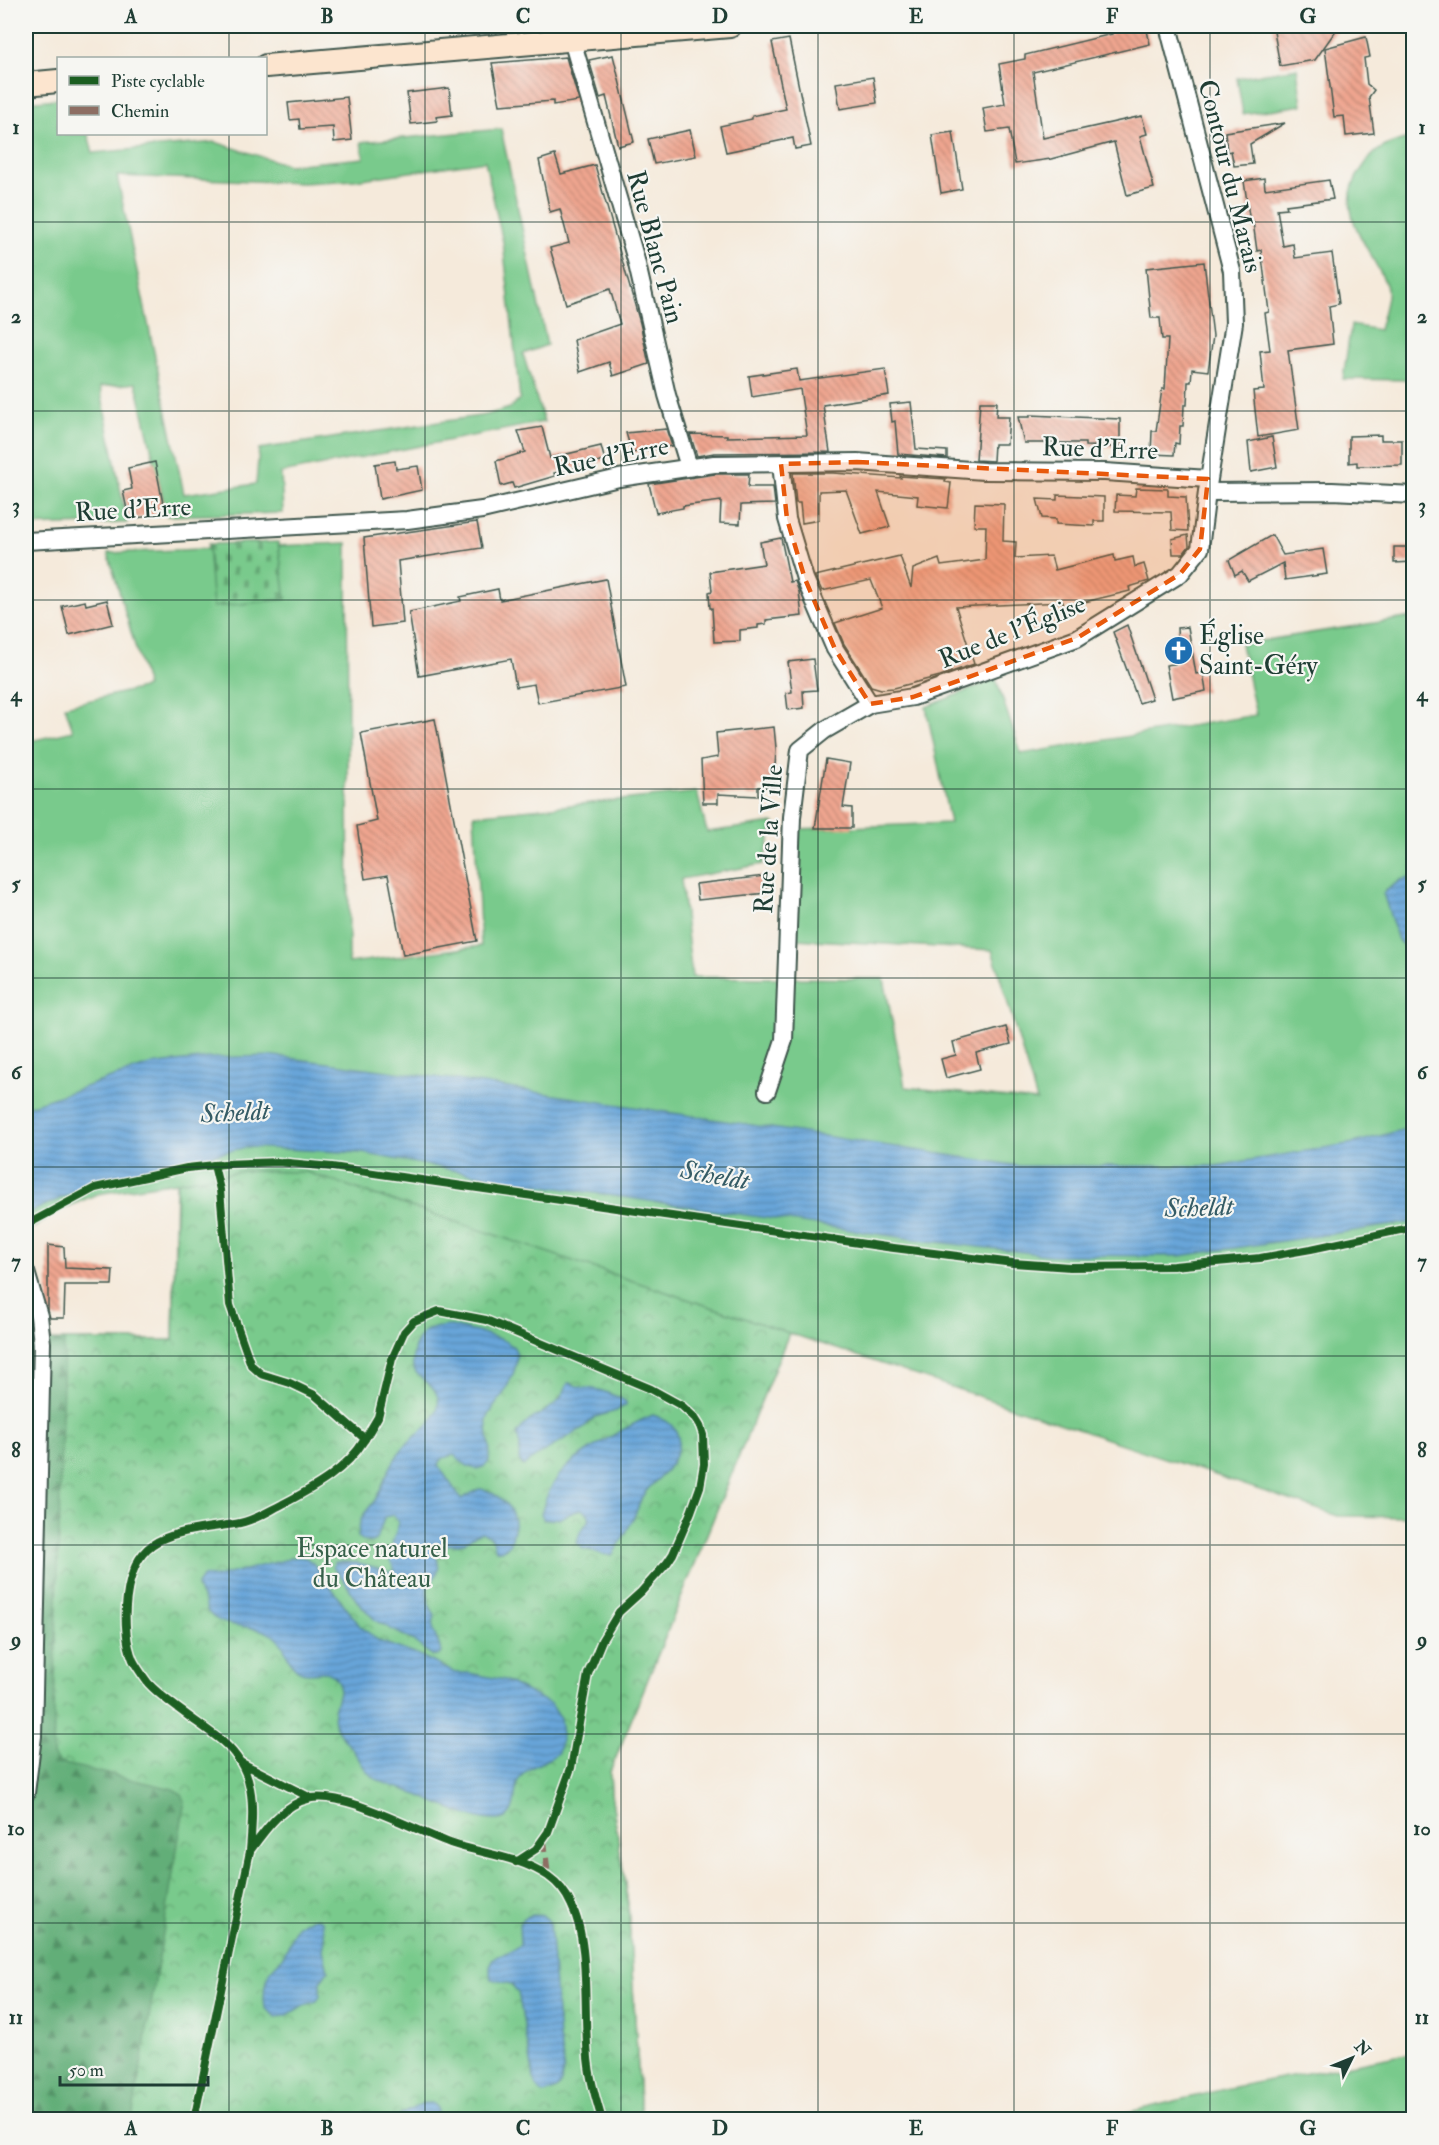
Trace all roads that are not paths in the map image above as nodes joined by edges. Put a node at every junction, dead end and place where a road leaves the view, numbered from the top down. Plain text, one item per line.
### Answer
1 (729, 26) edge
2 (1168, 26) edge
3 (572, 40) junction
4 (267, 66) edge
5 (57, 81) edge
6 (26, 84) edge
7 (781, 464) junction
8 (689, 466) junction
9 (1208, 485) junction
10 (1413, 495) edge
11 (26, 541) edge
12 (870, 704) junction
13 (767, 1091) dead end
14 (26, 1272) edge
15 (26, 1793) edge

1 - 3 street
2 - 9 street, Contour du Marais
3 - 4 street
3 - 8 street, Rue Blanc Pain
5 - 6 street
7 - 8 street, Rue d'Erre
7 - 9 street, Rue d'Erre
7 - 12 street
8 - 11 street, Rue d'Erre
9 - 10 street
9 - 12 street, Rue de l'Église
12 - 13 street, Rue de la Ville
14 - 15 street

